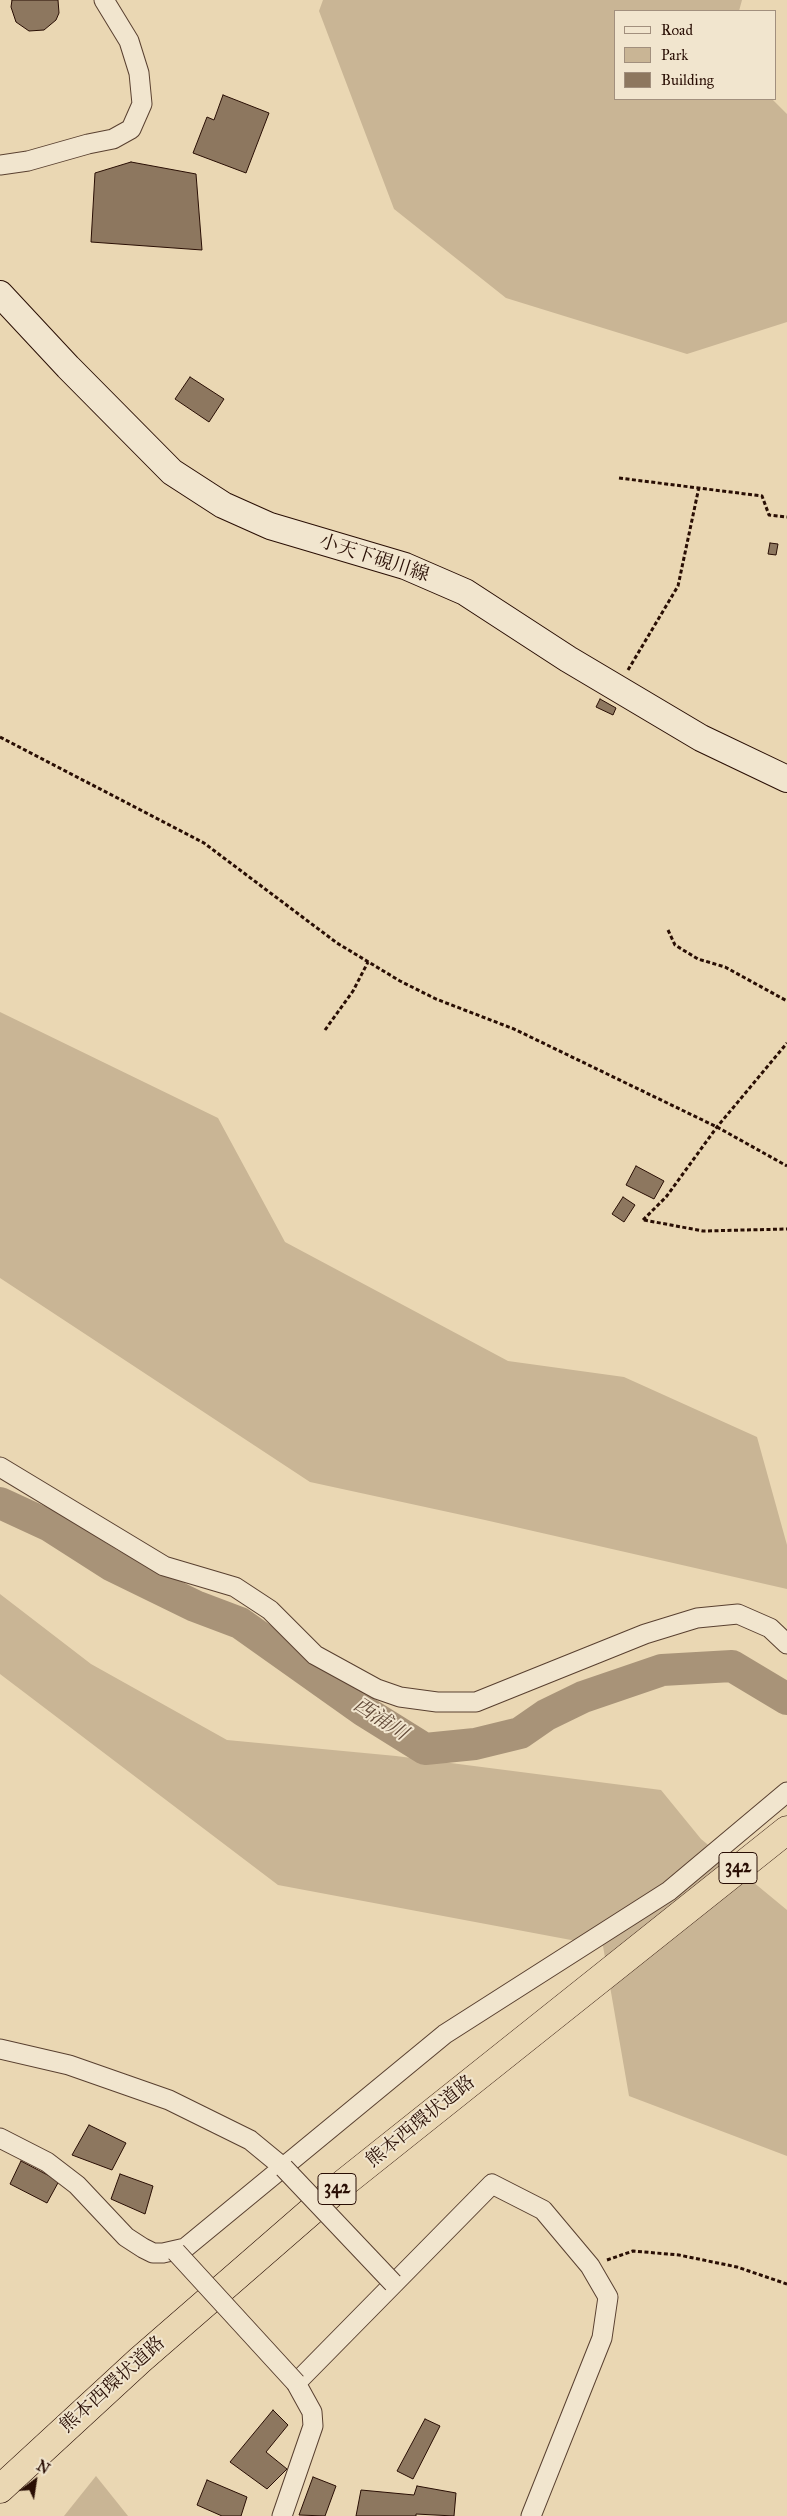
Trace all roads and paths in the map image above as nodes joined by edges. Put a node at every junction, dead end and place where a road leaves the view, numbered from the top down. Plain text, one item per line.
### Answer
1 (104, 0) edge
2 (0, 164) edge
3 (0, 294) edge
4 (619, 478) dead end
5 (699, 487) junction
6 (787, 517) edge
7 (617, 688) junction
8 (0, 737) edge
9 (787, 779) edge
10 (668, 930) dead end
11 (368, 962) junction
12 (787, 1001) edge
13 (325, 1030) dead end
14 (787, 1043) edge
15 (716, 1127) junction
16 (787, 1166) edge
17 (787, 1229) edge
18 (0, 1468) edge
19 (787, 1644) edge
20 (787, 1792) edge
21 (787, 1830) edge
22 (679, 1899) junction
23 (0, 2049) edge
24 (0, 2138) edge
25 (284, 2168) junction
26 (176, 2252) junction
27 (590, 2266) junction
28 (393, 2283) junction
29 (787, 2284) edge
30 (296, 2383) junction
31 (0, 2489) edge
32 (282, 2516) edge
33 (531, 2516) edge

1 - 2 street
3 - 7 main road, 小天下硯川線
4 - 5 path
5 - 6 path
5 - 7 path
7 - 9 main road, 小天下硯川線
8 - 11 path
10 - 12 path
11 - 13 path
11 - 15 path
14 - 15 path
15 - 16 path
15 - 17 path
18 - 19 street
20 - 22 street
21 - 22 highway, 熊本西環状道路 / 342
22 - 25 street
22 - 31 highway, 熊本西環状道路 / 342
23 - 25 street
24 - 26 street
25 - 26 street
25 - 28 street, bridge
26 - 30 street, bridge
27 - 28 street
27 - 29 path
27 - 33 street
28 - 30 street
30 - 32 street

